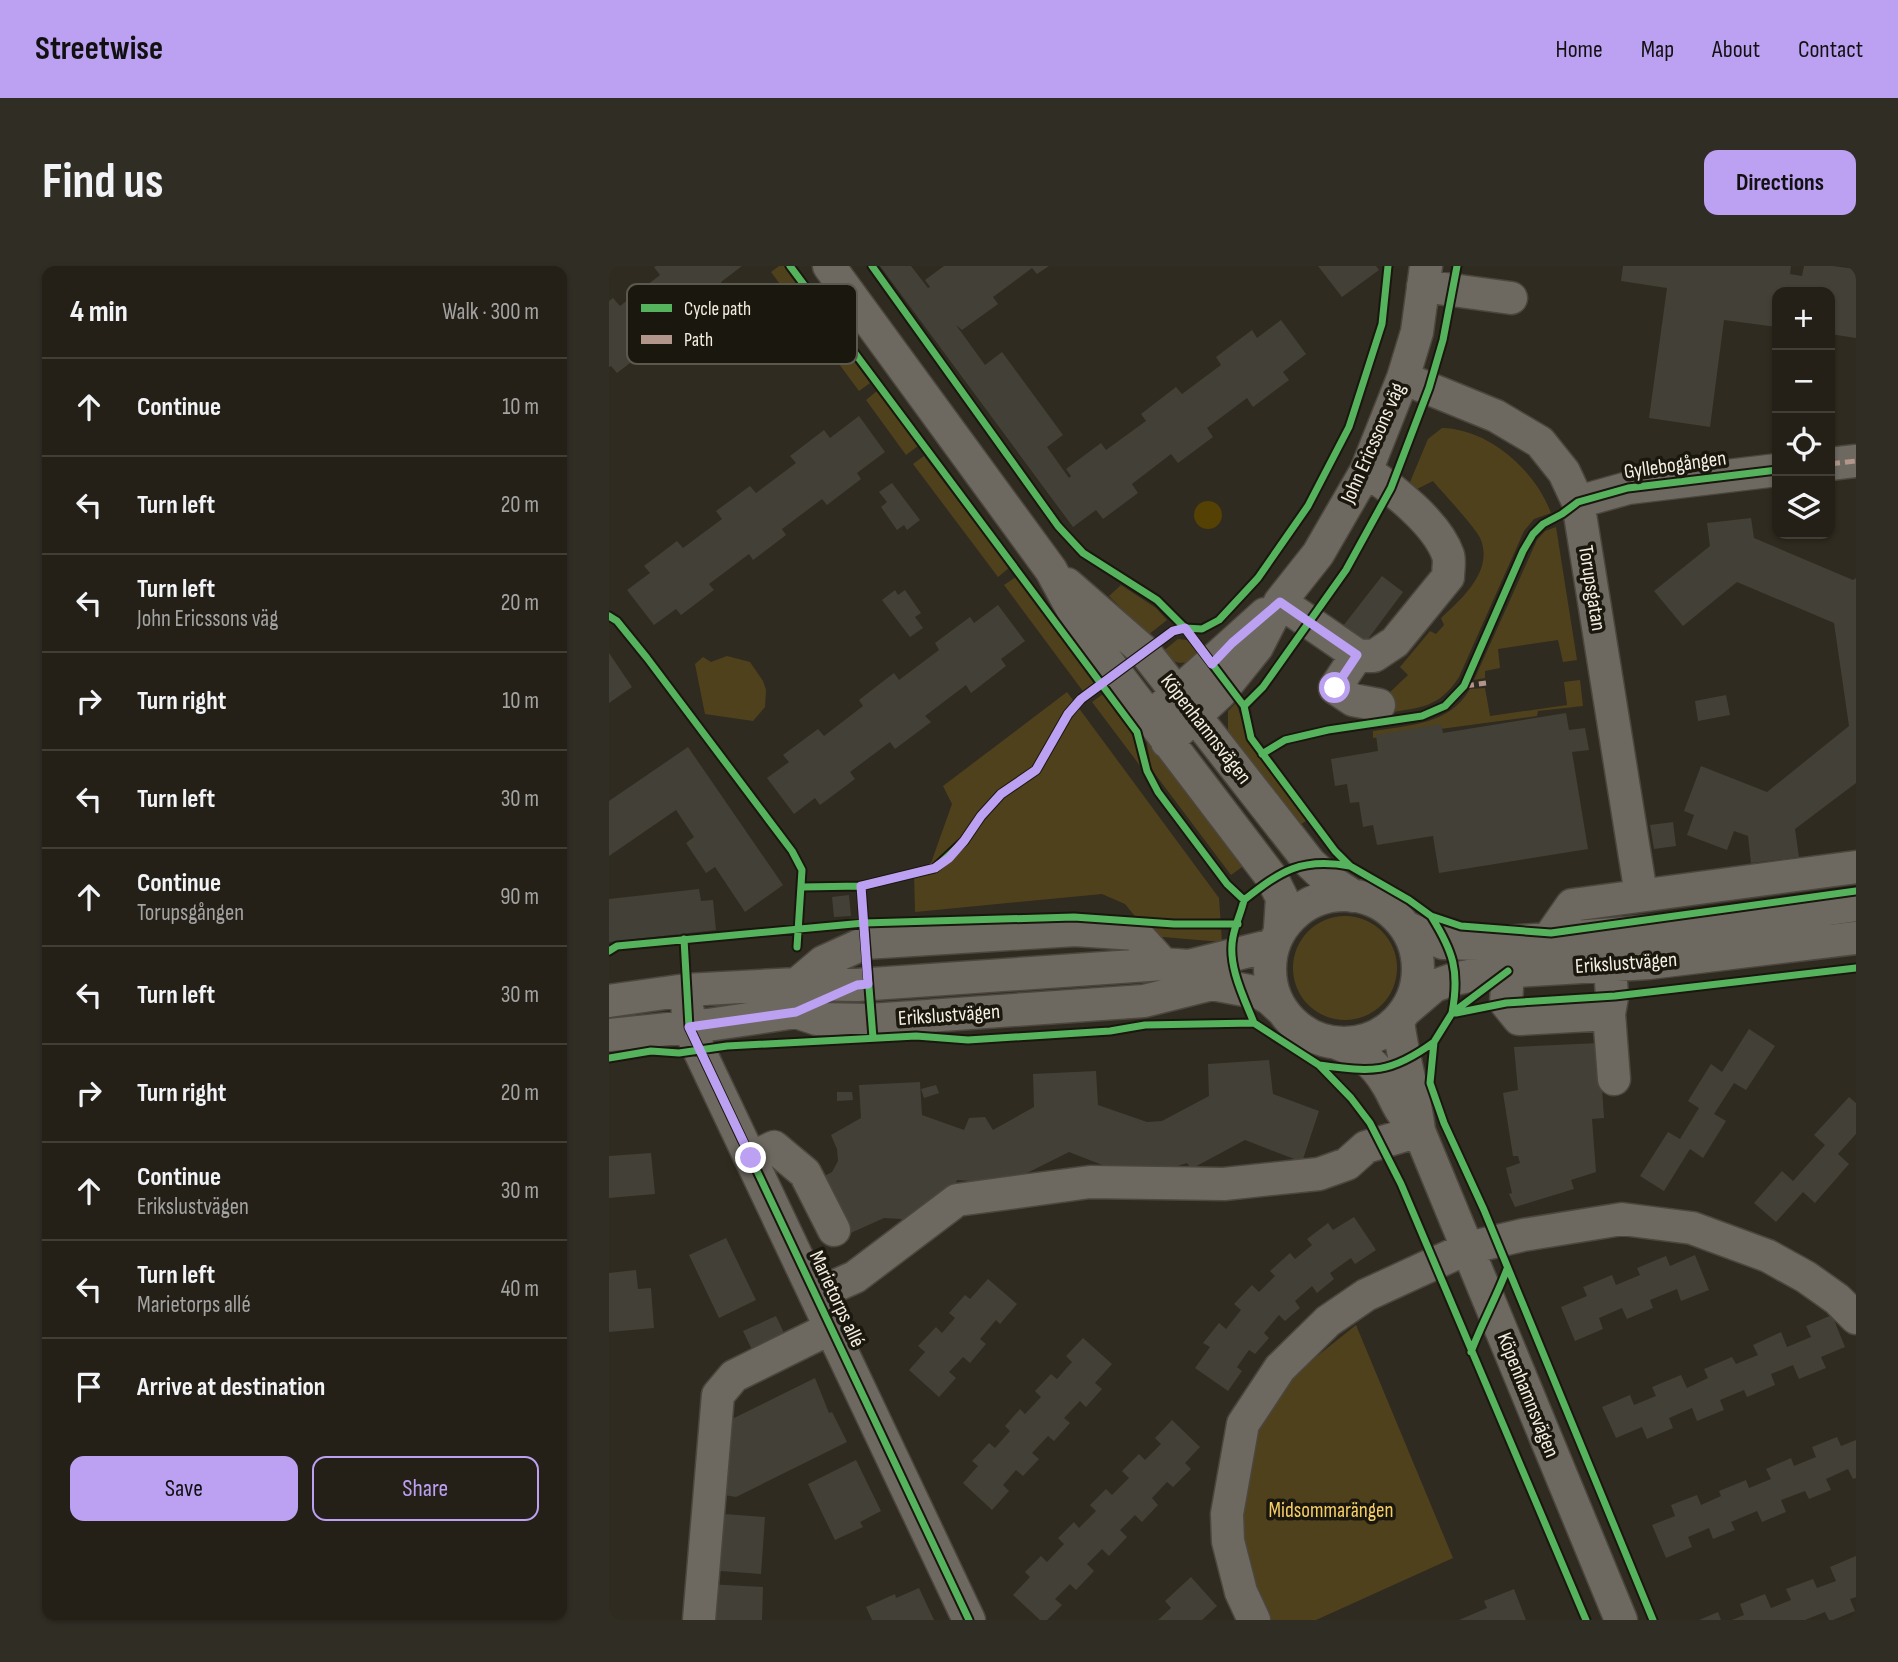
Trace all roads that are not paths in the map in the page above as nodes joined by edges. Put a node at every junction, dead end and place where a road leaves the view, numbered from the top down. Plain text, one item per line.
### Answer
1 (829, 266) edge
2 (1425, 276) edge
3 (842, 284) edge
4 (1511, 299) dead end
5 (857, 304) edge
6 (1403, 379) junction
7 (1856, 461) edge
8 (1835, 463) edge
9 (1366, 471) junction
10 (1772, 471) edge
11 (1578, 502) junction
12 (1051, 570) junction
13 (1280, 602) junction
14 (1357, 655) junction
15 (1187, 705) junction
16 (1379, 705) dead end
17 (1158, 730) junction
18 (1856, 867) edge
19 (1641, 894) junction
20 (1353, 896) junction
21 (1856, 905) edge
22 (1405, 927) junction
23 (1277, 937) junction
24 (1856, 938) edge
25 (1546, 940) junction
26 (1163, 964) junction
27 (1610, 965) junction
28 (1099, 968) junction
29 (1508, 971) junction
30 (686, 990) junction
31 (1183, 992) junction
32 (796, 998) junction
33 (609, 1001) edge
34 (1283, 1011) junction
35 (1609, 1014) junction
36 (1402, 1015) junction
37 (689, 1027) junction
38 (609, 1035) edge
39 (1337, 1043) junction
40 (1614, 1079) dead end
41 (1419, 1131) junction
42 (751, 1158) junction
43 (834, 1230) dead end
44 (1468, 1248) junction
45 (815, 1295) junction
46 (1856, 1318) edge
47 (831, 1328) junction
48 (699, 1620) edge
49 (968, 1620) edge
50 (1254, 1620) edge
51 (1621, 1620) edge

1 - 3 street, Köpenhamnsvägen
2 - 4 street
2 - 6 street, John Ericssons väg
5 - 12 street, Köpenhamnsvägen
6 - 9 street, John Ericssons väg
6 - 11 street, Torupsgatan
7 - 8 street
9 - 13 street, John Ericssons väg
9 - 14 street
10 - 11 street, Gyllebogången
11 - 19 street, Torupsgatan
12 - 15 street, Köpenhamnsvägen
12 - 17 street, Köpenhamnsvägen
13 - 14 street
13 - 15 street, John Ericssons väg
14 - 16 street
15 - 17 street, John Ericssons väg
15 - 20 street, Köpenhamnsvägen
17 - 23 street, Köpenhamnsvägen
18 - 19 street, Erikslustvägen
19 - 25 street, Erikslustvägen
20 - 22 street, Köpenhamnsvägen
20 - 23 street, Köpenhamnsvägen
21 - 25 street, Erikslustvägen
22 - 25 street, Erikslustvägen
22 - 36 street, Köpenhamnsvägen
23 - 26 street, Erikslustvägen
23 - 34 street, Köpenhamnsvägen
24 - 27 street, Erikslustvägen
26 - 28 street, Erikslustvägen
26 - 32 street
27 - 29 street, Erikslustvägen
27 - 35 street
28 - 31 street
28 - 32 street, Erikslustvägen
29 - 35 street
29 - 36 street, Erikslustvägen
30 - 32 street, Erikslustvägen
30 - 33 street, Erikslustvägen
30 - 37 street, Marietorps allé
31 - 32 street, Erikslustvägen
31 - 34 street, Erikslustvägen
32 - 37 street, Erikslustvägen
34 - 39 street, Köpenhamnsvägen
35 - 40 street
36 - 39 street, Köpenhamnsvägen
36 - 41 street, Köpenhamnsvägen
37 - 38 street, Erikslustvägen
37 - 42 street, Marietorps allé
39 - 41 street, Köpenhamnsvägen
41 - 44 street, Köpenhamnsvägen
41 - 45 street
42 - 43 street
42 - 45 street, Marietorps allé
44 - 46 street
44 - 50 street
44 - 51 street, Köpenhamnsvägen
45 - 47 street, Marietorps allé
47 - 48 street
47 - 49 street, Marietorps allé

